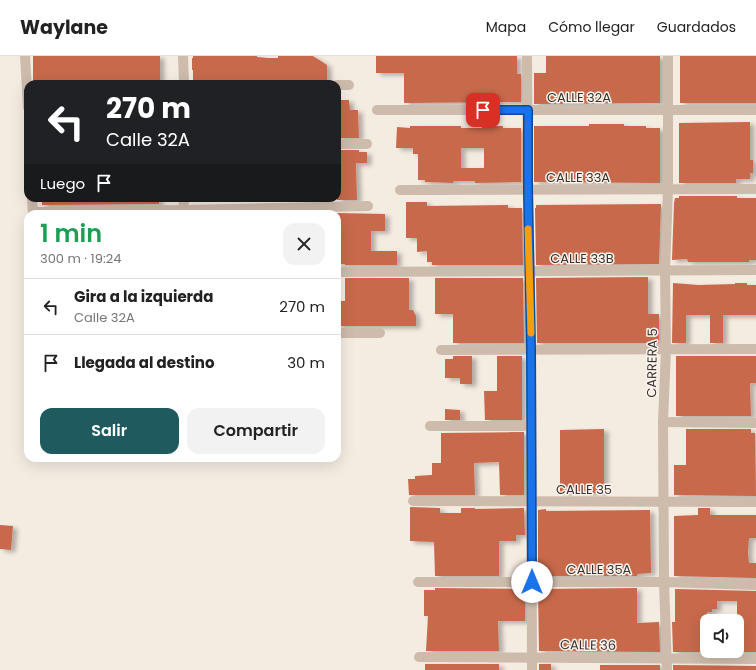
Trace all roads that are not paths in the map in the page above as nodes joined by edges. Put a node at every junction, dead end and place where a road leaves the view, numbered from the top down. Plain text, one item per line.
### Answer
1 (26, 56) edge
2 (183, 56) edge
3 (527, 56) edge
4 (668, 56) edge
5 (27, 80) edge
6 (184, 80) edge
7 (341, 85) edge
8 (349, 85) dead end
9 (377, 110) dead end
10 (528, 110) junction
11 (668, 110) junction
12 (756, 110) edge
13 (341, 144) edge
14 (367, 144) dead end
15 (668, 189) junction
16 (756, 189) edge
17 (400, 190) dead end
18 (528, 190) junction
19 (368, 206) dead end
20 (245, 210) edge
21 (665, 270) junction
22 (756, 270) edge
23 (529, 271) junction
24 (341, 272) edge
25 (341, 333) edge
26 (380, 333) dead end
27 (531, 349) junction
28 (666, 349) junction
29 (756, 349) edge
30 (441, 350) dead end
31 (663, 422) junction
32 (756, 423) edge
33 (430, 426) dead end
34 (531, 426) junction
35 (413, 501) dead end
36 (531, 502) junction
37 (663, 502) junction
38 (756, 502) edge
39 (418, 582) dead end
40 (532, 582) junction
41 (664, 582) junction
42 (756, 585) edge
43 (419, 657) dead end
44 (532, 658) junction
45 (666, 659) junction
46 (756, 659) edge
47 (532, 670) edge
48 (667, 670) edge

1 - 5 street
2 - 6 street
3 - 10 street
4 - 11 street, CARRERA 5
7 - 8 street
9 - 10 street, CALLE 32A
10 - 11 street, CALLE 32A
10 - 18 street
11 - 12 street, CALLE 32A
11 - 15 street, CARRERA 5
13 - 14 street
15 - 16 street, CALLE 33A
15 - 18 street, CALLE 33A
15 - 21 street, CARRERA 5
17 - 18 street, CALLE 33A
18 - 23 street
19 - 20 street
21 - 22 street, CALLE 33B
21 - 23 street, CALLE 33B
21 - 28 street, CARRERA 5
23 - 24 street, CALLE 33B
23 - 27 street
25 - 26 street
27 - 28 street
27 - 30 street
27 - 34 street
28 - 29 street
28 - 31 street, CARRERA 5
31 - 32 street
31 - 37 street, CARRERA 5
33 - 34 street
34 - 36 street
35 - 36 street, CALLE 35
36 - 37 street, CALLE 35
36 - 40 street
37 - 38 street, CALLE 35
37 - 41 street, CARRERA 5
39 - 40 street, CALLE 35A
40 - 41 street, CALLE 35A
40 - 44 street
41 - 42 street, CALLE 35A
41 - 45 street, CARRERA 5
43 - 44 street, CALLE 36
44 - 45 street, CALLE 36
44 - 47 street
45 - 46 street, CALLE 36
45 - 48 street, CARRERA 5

